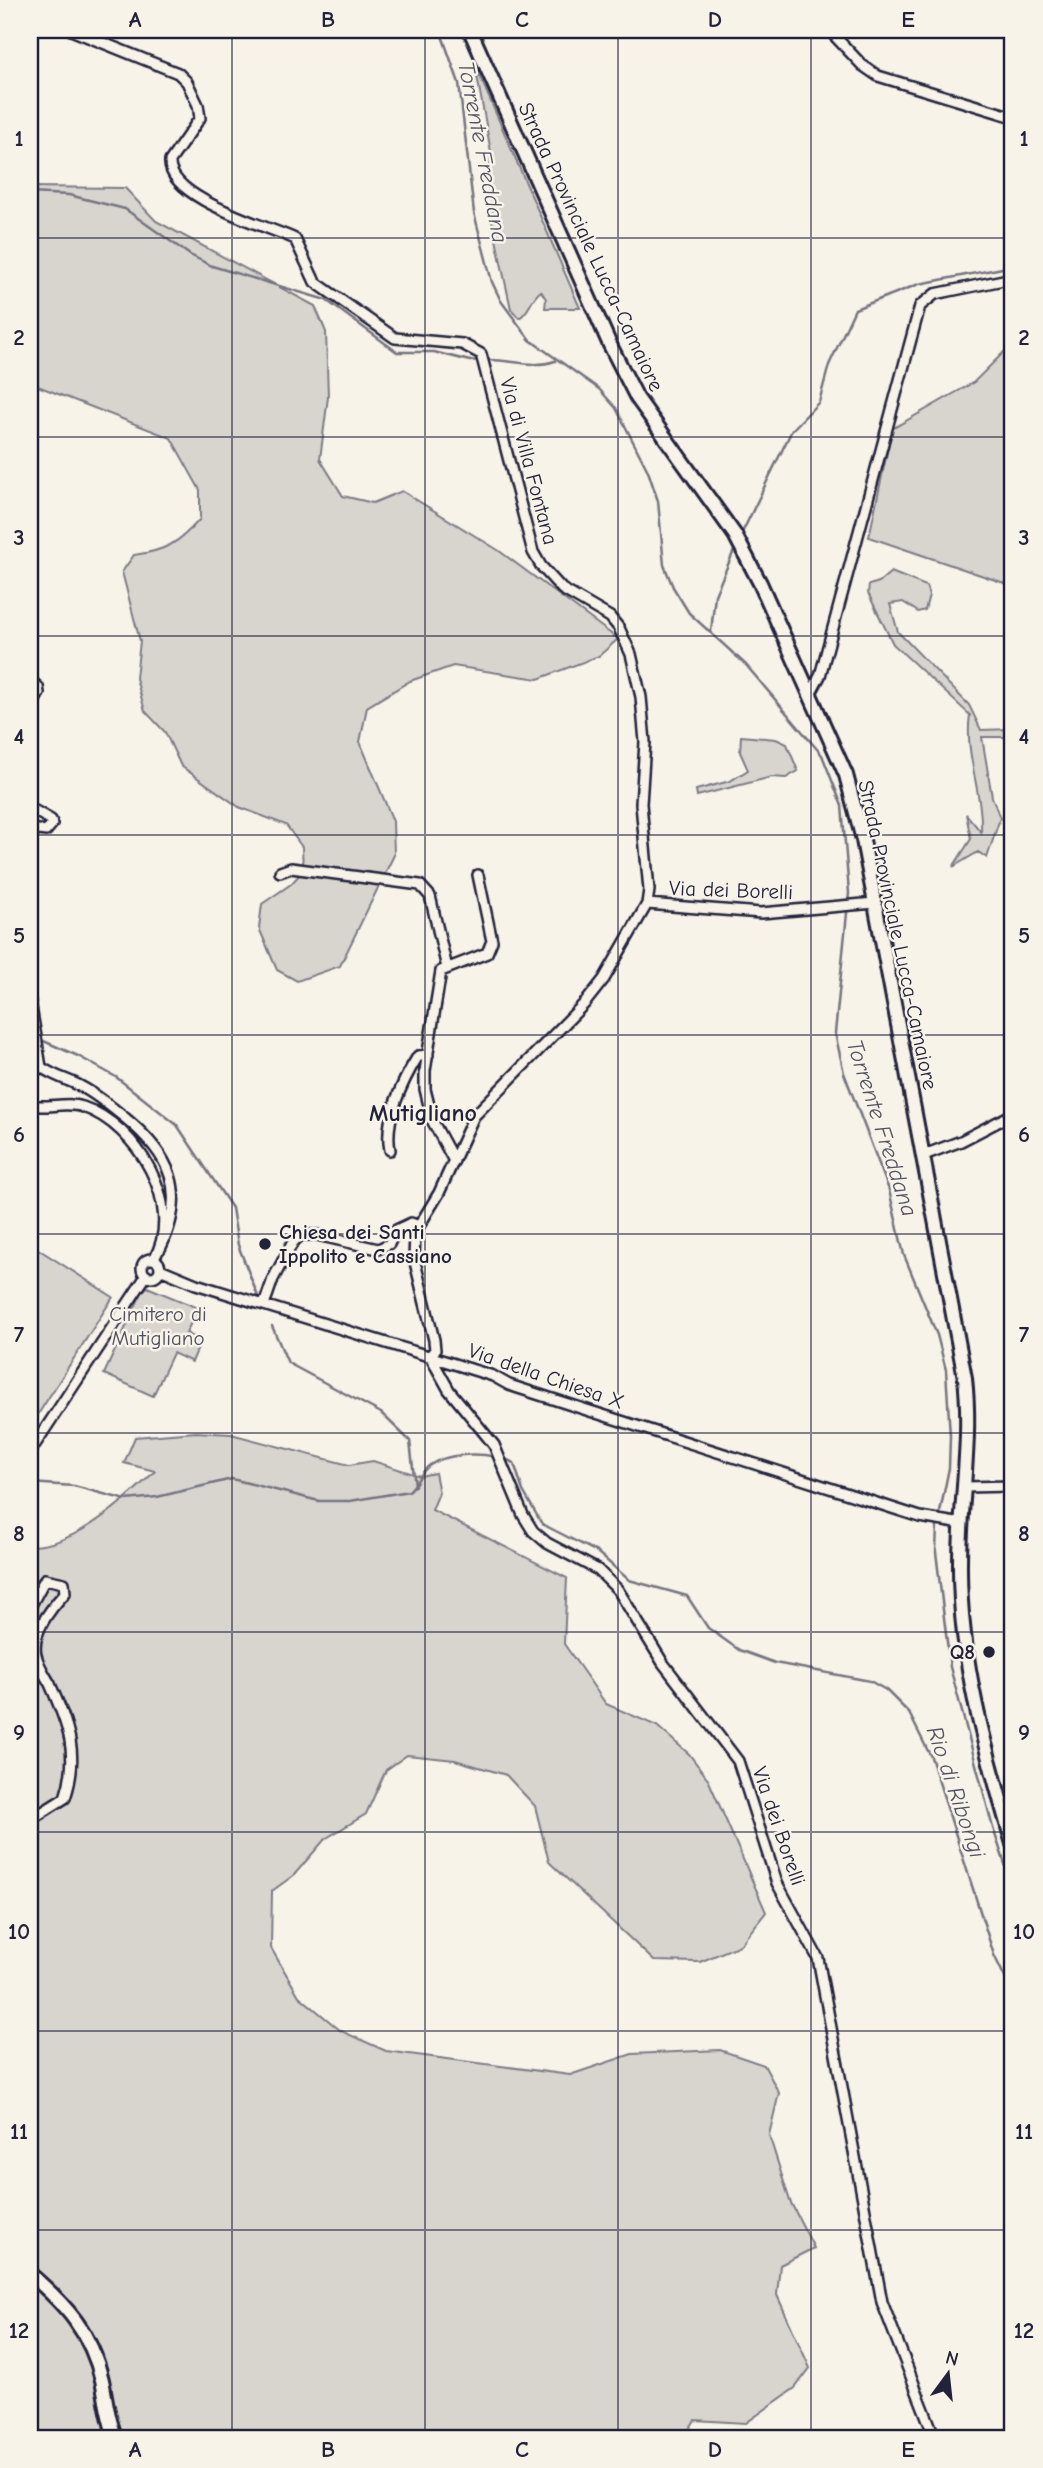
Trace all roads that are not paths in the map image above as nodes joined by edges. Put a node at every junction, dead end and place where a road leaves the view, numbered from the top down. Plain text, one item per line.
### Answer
1 (71, 30) edge
2 (470, 30) edge
3 (829, 30) edge
4 (1013, 117) edge
5 (1013, 278) edge
6 (30, 680) edge
7 (811, 693) junction
8 (30, 709) edge
9 (30, 808) edge
10 (30, 829) edge
11 (30, 853) edge
12 (30, 867) edge
13 (281, 872) dead end
14 (478, 875) dead end
15 (875, 903) junction
16 (647, 904) junction
17 (447, 968) junction
18 (30, 1001) edge
19 (428, 1055) junction
20 (30, 1105) edge
21 (1013, 1114) edge
22 (390, 1150) dead end
23 (924, 1155) junction
24 (454, 1161) junction
25 (419, 1226) junction
26 (160, 1249) junction
27 (154, 1259) junction
28 (160, 1269) junction
29 (146, 1276) junction
30 (264, 1306) junction
31 (430, 1356) junction
32 (30, 1452) edge
33 (1013, 1486) edge
34 (965, 1487) junction
35 (956, 1523) junction
36 (30, 1607) edge
37 (30, 1820) edge
38 (1013, 1844) edge
39 (30, 2274) edge
40 (116, 2438) edge
41 (935, 2438) edge

1 - 16 street, Via di Villa Fontana
2 - 7 main road, Strada Provinciale Lucca-Camaiore
3 - 4 street
5 - 7 street
6 - 8 street
7 - 15 main road, Strada Provinciale Lucca-Camaiore
9 - 10 street
11 - 12 street
13 - 17 street
14 - 17 street
15 - 16 street, Via dei Borelli
15 - 23 main road, Strada Provinciale Lucca-Camaiore
16 - 24 street, Via di Villa Fontana
17 - 19 street
18 - 26 street
19 - 22 street
19 - 24 street
20 - 26 street
21 - 23 street
23 - 34 main road, Strada Provinciale Lucca-Camaiore
24 - 25 street, Via di Villa Fontana
25 - 30 street
25 - 31 street, Via di Villa Fontana
26 - 27 street
27 - 28 street
27 - 29 street
28 - 29 street
28 - 30 street, Via della Chiesa X
29 - 32 street
30 - 31 street, Via della Chiesa X
31 - 35 street, Via della Chiesa X
31 - 41 street, Via dei Borelli
33 - 34 street
34 - 35 main road, Strada Provinciale Lucca-Camaiore
35 - 38 main road, Strada Provinciale Lucca-Camaiore
36 - 37 street
39 - 40 main road

